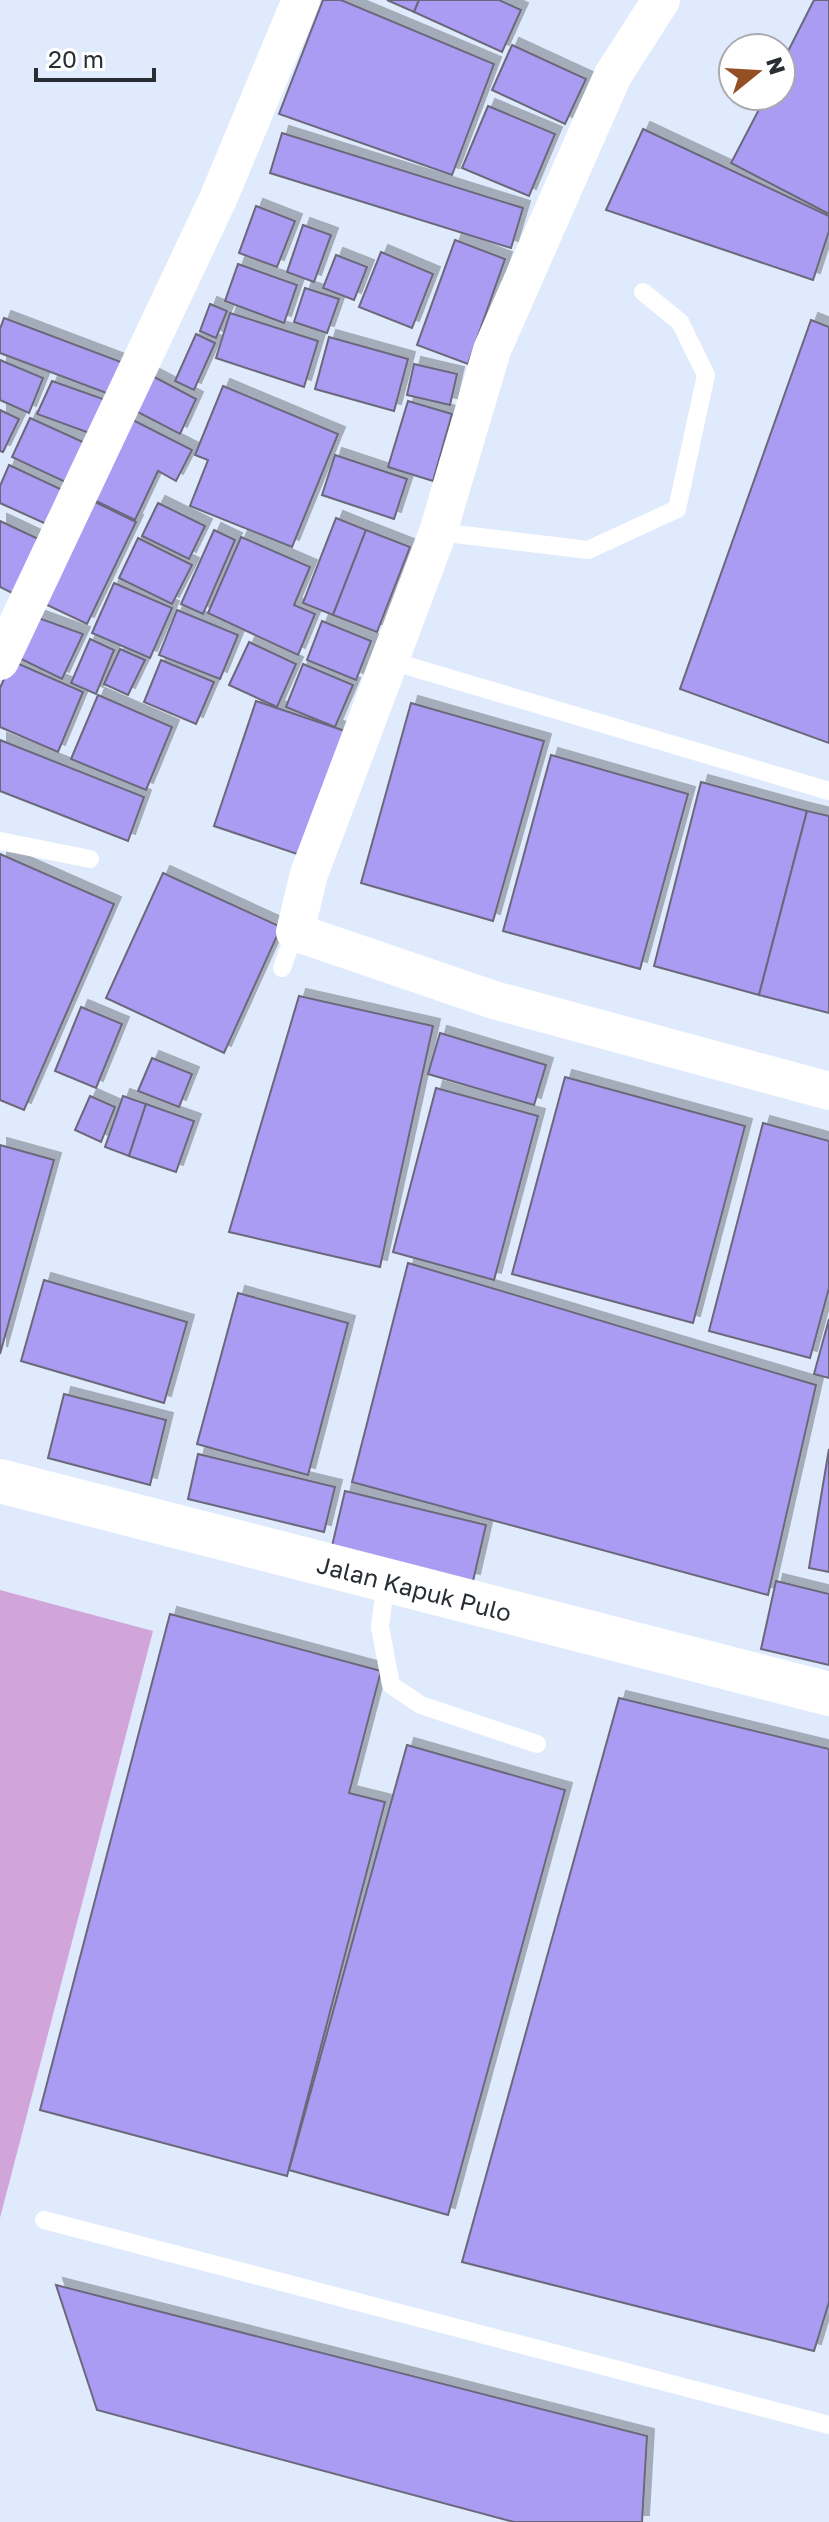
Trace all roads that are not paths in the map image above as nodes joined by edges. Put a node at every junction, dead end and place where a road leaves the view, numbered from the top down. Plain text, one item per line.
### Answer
1 (301, 0) edge
2 (661, 0) edge
3 (643, 292) dead end
4 (438, 532) junction
5 (388, 660) junction
6 (0, 661) edge
7 (829, 791) edge
8 (0, 841) edge
9 (90, 859) dead end
10 (295, 932) junction
11 (282, 968) dead end
12 (829, 1091) edge
13 (0, 1481) edge
14 (386, 1579) junction
15 (829, 1694) edge
16 (537, 1744) dead end
17 (44, 2220) dead end
18 (829, 2425) edge

1 - 6 street
2 - 4 street
3 - 4 lane
4 - 5 street
5 - 7 lane
5 - 10 street
8 - 9 lane
10 - 11 lane
10 - 12 street
13 - 14 street, Jalan Kapuk Pulo
14 - 15 street, Jalan Kapuk Pulo
14 - 16 lane
17 - 18 lane

